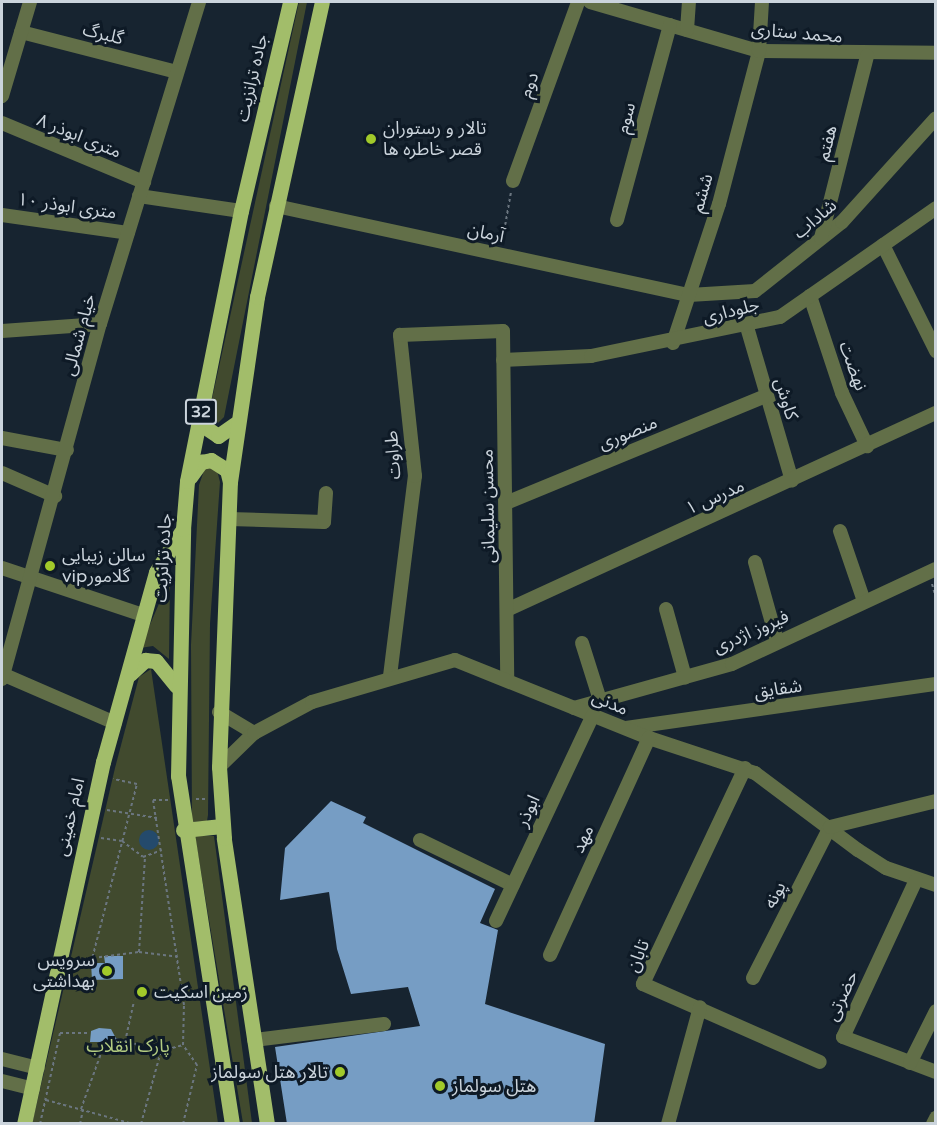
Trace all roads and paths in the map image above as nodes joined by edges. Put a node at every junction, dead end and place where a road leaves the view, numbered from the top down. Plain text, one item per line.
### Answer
1 (30, 2) edge
2 (199, 2) edge
3 (290, 2) edge
4 (322, 2) edge
5 (578, 2) edge
6 (590, 2) edge
7 (689, 2) edge
8 (762, 2) edge
9 (670, 25) junction
10 (687, 30) junction
11 (21, 32) junction
12 (759, 51) junction
13 (936, 53) edge
14 (867, 56) junction
15 (177, 72) junction
16 (2, 96) edge
17 (936, 118) edge
18 (2, 123) edge
19 (513, 181) joint
20 (144, 182) junction
21 (139, 196) junction
22 (276, 206) junction
23 (936, 208) edge
24 (241, 211) junction
25 (2, 215) edge
26 (616, 220) dead end
27 (128, 233) junction
28 (821, 238) junction
29 (883, 245) junction
30 (500, 254) junction
31 (689, 295) junction
32 (810, 296) junction
33 (100, 324) junction
34 (747, 327) junction
35 (2, 331) edge
36 (503, 331) joint
37 (673, 343) junction
38 (936, 351) edge
39 (503, 360) junction
40 (765, 396) junction
41 (936, 413) edge
42 (199, 423) junction
43 (235, 424) junction
44 (2, 438) edge
45 (867, 446) junction
46 (67, 450) junction
47 (2, 473) edge
48 (792, 481) junction
49 (187, 482) junction
50 (230, 482) junction
51 (326, 493) dead end
52 (55, 496) junction
53 (506, 503) junction
54 (229, 519) junction
55 (183, 530) junction
56 (840, 531) dead end
57 (755, 562) dead end
58 (2, 568) edge
59 (936, 570) edge
60 (32, 578) junction
61 (863, 598) junction
62 (666, 609) dead end
63 (507, 610) junction
64 (143, 615) junction
65 (777, 641) junction
66 (582, 643) dead end
67 (130, 674) junction
68 (2, 676) edge
69 (390, 676) junction
70 (685, 676) junction
71 (507, 680) junction
72 (936, 684) edge
73 (176, 686) junction
74 (600, 700) junction
75 (574, 708) junction
76 (219, 712) junction
77 (593, 716) junction
78 (115, 723) junction
79 (625, 728) junction
80 (254, 733) junction
81 (649, 738) junction
82 (219, 767) junction
83 (745, 768) junction
84 (115, 777) dead end
85 (153, 800) dead end
86 (936, 801) edge
87 (107, 810) dead end
88 (129, 814) junction
89 (157, 818) junction
90 (222, 826) junction
91 (830, 827) junction
92 (183, 830) junction
93 (101, 838) dead end
94 (420, 840) dead end
95 (122, 841) junction
96 (162, 850) junction
97 (145, 856) junction
98 (916, 880) junction
99 (513, 885) junction
100 (936, 885) edge
101 (496, 921) dead end
102 (139, 952) junction
103 (550, 955) dead end
104 (178, 957) junction
105 (93, 958) junction
106 (91, 963) dead end
107 (753, 978) dead end
108 (134, 1001) dead end
109 (700, 1007) junction
110 (936, 1011) edge
111 (384, 1024) dead end
112 (90, 1033) dead end
113 (116, 1039) dead end
114 (255, 1040) junction
115 (125, 1042) junction
116 (104, 1045) dead end
117 (183, 1045) junction
118 (161, 1051) junction
119 (2, 1059) edge
120 (819, 1062) dead end
121 (910, 1063) junction
122 (38, 1068) junction
123 (936, 1072) edge
124 (2, 1081) edge
125 (33, 1089) junction
126 (46, 1100) junction
127 (82, 1109) junction
128 (109, 1117) junction
129 (936, 1118) edge
130 (24, 1124) edge
131 (40, 1124) edge
132 (80, 1124) edge
133 (107, 1124) edge
134 (133, 1124) edge
135 (141, 1124) edge
136 (183, 1124) edge
137 (232, 1124) edge
138 (267, 1124) edge
139 (668, 1124) edge
140 (933, 1124) edge

1 - 11 street
2 - 15 street, خیام شمالی
3 - 24 main road, جاده ترانزیت / 32
4 - 22 main road, 32
5 - 19 street, دوم
6 - 9 street, محمد ستاری
7 - 10 street
8 - 12 street, ششم
9 - 10 street, محمد ستاری
9 - 26 street, سوم
10 - 12 street, محمد ستاری
11 - 15 street, گلبرگ
11 - 16 street
12 - 14 street, محمد ستاری
12 - 31 street, ششم
13 - 14 street, محمد ستاری
14 - 28 street, هفتم
15 - 20 street, خیام شمالی
17 - 28 street, شاداب
18 - 20 street, ۸ متری ابوذر
19 - 30 path
20 - 21 street, خیام شمالی
21 - 24 street
21 - 27 street, خیام شمالی
22 - 30 street, آرمان
22 - 43 main road, 32
23 - 29 street, جلوداری
24 - 42 main road, جاده ترانزیت / 32
25 - 27 street, ۱۰ متری ابوذر
27 - 33 street, خیام شمالی
28 - 31 street, شاداب
29 - 32 street, جلوداری
29 - 38 street
30 - 31 street, آرمان
31 - 37 street, ششم
32 - 34 street, جلوداری
32 - 45 street, نهضت
33 - 35 street
33 - 46 street, خیام شمالی
34 - 37 street, جلوداری
34 - 40 street, کاوش
36 - 39 street, محسن سلیمانی
36 - 69 street, طراوت
37 - 39 street, جلوداری
39 - 53 street, محسن سلیمانی
40 - 48 street, کاوش
40 - 53 street, منصوری
41 - 45 street, مدرس ۱
42 - 43 main road
42 - 49 main road, جاده ترانزیت / 32
43 - 50 main road, 32
44 - 46 street
45 - 48 street, مدرس ۱
46 - 52 street, خیام شمالی
47 - 52 street
48 - 63 street, مدرس ۱
49 - 50 main road
49 - 55 main road, جاده ترانزیت / 32
50 - 54 main road, 32
51 - 54 street
52 - 60 street, خیام شمالی
53 - 63 street, محسن سلیمانی
54 - 76 main road, 32
55 - 64 main road, امام خمینی
55 - 73 main road, جاده ترانزیت / 32
56 - 61 street
57 - 65 street
58 - 60 street
59 - 61 street, فیروز اژدری
60 - 64 street
60 - 68 street, خیام شمالی
61 - 65 street, فیروز اژدری
62 - 70 street
63 - 71 street, محسن سلیمانی
64 - 67 main road, امام خمینی
65 - 70 street, فیروز اژدری
66 - 74 street
67 - 73 main road
67 - 78 main road, امام خمینی
68 - 78 street
69 - 71 street, مدنی
69 - 80 street, مدنی
70 - 74 street, فیروز اژدری
71 - 75 street, مدنی
72 - 79 street, شقایق
73 - 92 main road, جاده ترانزیت / 32
74 - 75 street, فیروز اژدری
75 - 77 street, مدنی
76 - 80 street
76 - 82 main road, 32
77 - 79 street, مدنی
77 - 99 street, ابوذر
78 - 122 main road, امام خمینی
79 - 81 street, مدنی
80 - 82 street, مدنی
81 - 83 street, مدنی
81 - 103 street, مهد
82 - 90 main road, 32
83 - 91 street, مدنی
83 - 109 street, تابان
84 - 88 path
85 - 89 path
86 - 91 street
87 - 88 path
88 - 89 path
88 - 95 path
89 - 96 path
90 - 92 main road
90 - 114 main road, 32
91 - 98 street, مدنی
91 - 107 street, پونه
92 - 137 main road, جاده ترانزیت / 32
93 - 95 path
94 - 99 street
95 - 97 path
95 - 105 path
96 - 97 path
96 - 104 path
97 - 102 path
98 - 100 street, مدنی
98 - 121 street, حضرتی
99 - 101 street, ابوذر
102 - 104 path
102 - 105 path
104 - 117 path
105 - 106 path
108 - 115 path
109 - 120 street, تابان
109 - 139 street
110 - 121 street
111 - 114 street
112 - 126 path
113 - 115 path
114 - 138 main road, 32
115 - 118 path
116 - 127 path
117 - 118 path
117 - 136 path
118 - 135 path
119 - 122 street
121 - 123 street, حضرتی
122 - 125 main road, امام خمینی
124 - 125 street
125 - 130 main road, امام خمینی
126 - 127 path
126 - 131 path
127 - 128 path
127 - 132 path
128 - 133 path
128 - 134 path
129 - 140 street

